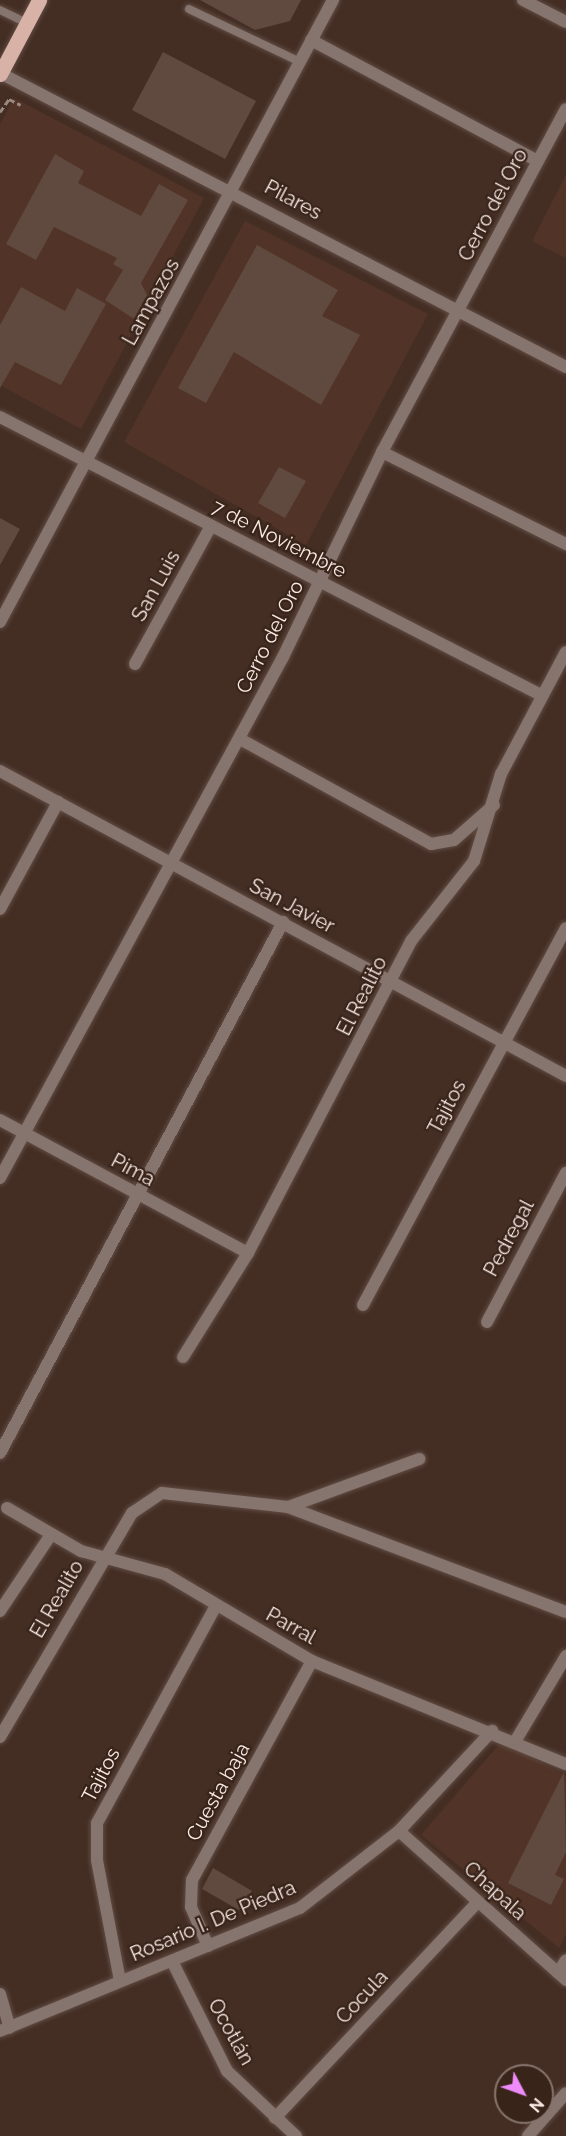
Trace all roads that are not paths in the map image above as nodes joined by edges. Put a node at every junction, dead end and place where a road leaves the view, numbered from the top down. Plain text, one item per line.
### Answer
1 (39, 0) edge
2 (333, 0) edge
3 (523, 0) edge
4 (189, 9) dead end
5 (0, 10) edge
6 (566, 22) edge
7 (27, 23) junction
8 (311, 40) junction
9 (300, 62) junction
10 (0, 73) edge
11 (566, 109) edge
12 (538, 161) junction
13 (234, 191) junction
14 (459, 308) junction
15 (566, 367) edge
16 (0, 417) edge
17 (382, 452) junction
18 (86, 462) junction
19 (211, 526) junction
20 (566, 544) edge
21 (321, 581) junction
22 (0, 622) edge
23 (566, 652) edge
24 (135, 664) dead end
25 (541, 696) junction
26 (240, 739) junction
27 (0, 771) edge
28 (58, 802) junction
29 (494, 805) junction
30 (173, 863) junction
31 (0, 909) edge
32 (283, 922) junction
33 (566, 928) edge
34 (392, 982) junction
35 (503, 1042) junction
36 (566, 1076) edge
37 (0, 1120) edge
38 (24, 1132) junction
39 (566, 1173) edge
40 (0, 1178) edge
41 (138, 1195) junction
42 (248, 1253) junction
43 (363, 1305) dead end
44 (487, 1322) dead end
45 (183, 1357) dead end
46 (0, 1453) edge
47 (419, 1459) dead end
48 (6, 1508) dead end
49 (288, 1508) junction
50 (51, 1536) junction
51 (104, 1556) junction
52 (216, 1606) junction
53 (0, 1611) edge
54 (566, 1612) edge
55 (566, 1656) edge
56 (312, 1661) junction
57 (492, 1731) junction
58 (0, 1737) edge
59 (516, 1740) junction
60 (566, 1764) edge
61 (399, 1831) junction
62 (478, 1902) junction
63 (208, 1946) junction
64 (566, 1960) edge
65 (172, 1961) junction
66 (562, 1976) edge
67 (120, 1981) junction
68 (0, 1994) edge
69 (5, 2030) edge
70 (566, 2093) edge
71 (275, 2118) junction
72 (296, 2136) edge
73 (528, 2136) edge

1 - 7 main road
2 - 8 street, Lampazos
3 - 6 street
4 - 9 lane
5 - 7 lane
7 - 10 main road
8 - 9 street, Lampazos
8 - 12 street
9 - 13 street, Lampazos
10 - 13 street, Pilares
11 - 12 street, Cerro del Oro
12 - 14 street, Cerro del Oro
13 - 14 street, Pilares
13 - 18 street, Lampazos
14 - 15 street, Pilares
14 - 17 street, Cerro del Oro
16 - 18 street, 7 de Noviembre
17 - 20 street
17 - 21 street, Cerro del Oro
18 - 19 street, 7 de Noviembre
18 - 22 street, Lampazos
19 - 21 street, 7 de Noviembre
19 - 24 street, San Luis
21 - 25 street, 7 de Noviembre
21 - 26 street, Cerro del Oro
23 - 25 street, El Realito
25 - 29 street, El Realito
26 - 29 street
26 - 30 street, Cerro del Oro
27 - 28 street, San Javier
28 - 30 street, San Javier
28 - 31 street
29 - 34 street, El Realito
30 - 32 street, San Javier
30 - 38 street, Cerro del Oro
32 - 34 street, San Javier
32 - 41 street
33 - 35 street, Tajitos
34 - 35 street, San Javier
34 - 42 street, El Realito
35 - 36 street, San Javier
35 - 43 street, Tajitos
37 - 38 street, Pima
38 - 40 street, Cerro del Oro
38 - 41 street, Pima
39 - 44 street, Pedregal
41 - 42 street, Pima
41 - 46 street
42 - 45 street, El Realito
47 - 49 street
48 - 50 street, Parral
49 - 51 street, El Realito
49 - 54 street
50 - 51 street, Parral
50 - 53 street
51 - 52 street, Parral
51 - 58 street, El Realito
52 - 56 street, Parral
52 - 67 street, Tajitos
55 - 59 street
56 - 57 street, Parral
56 - 63 street, Cuesta baja
57 - 59 street, Parral
57 - 61 street, Rosario I. De Piedra
59 - 60 street, Parral
61 - 62 street, Chapala
61 - 63 street, Rosario I. De Piedra
62 - 66 street, Chapala
62 - 71 street, Cocula
63 - 65 street, Rosario I. De Piedra
64 - 66 street
65 - 67 street, Rosario I. De Piedra
65 - 71 street, Ocotlán
67 - 69 street, Rosario I. De Piedra
68 - 69 street
70 - 73 street
71 - 72 street, Ocotlán

